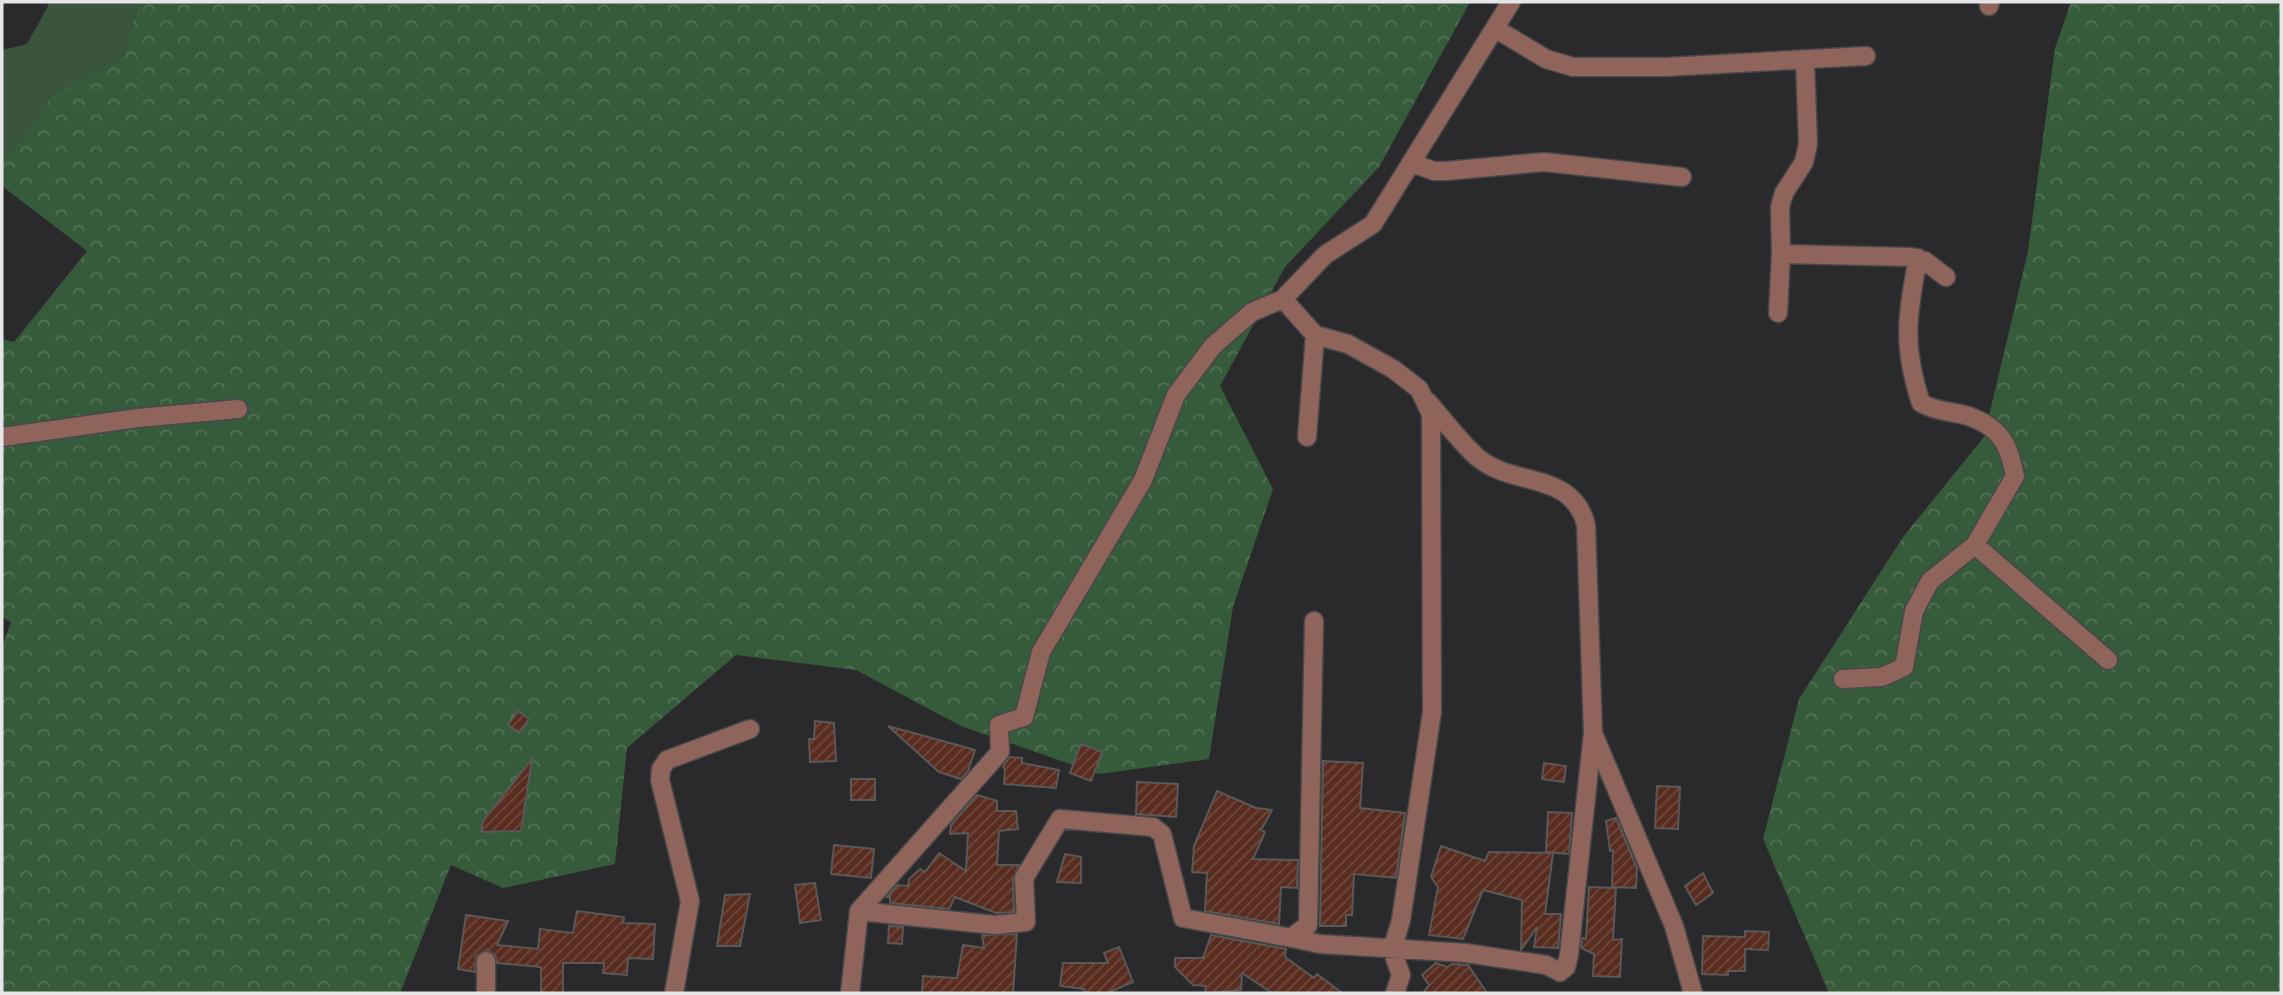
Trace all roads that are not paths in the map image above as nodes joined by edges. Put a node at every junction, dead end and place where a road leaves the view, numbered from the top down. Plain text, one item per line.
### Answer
1 (1511, 2) edge
2 (1496, 29) junction
3 (1867, 57) dead end
4 (1805, 61) junction
5 (1412, 163) junction
6 (1682, 177) dead end
7 (1781, 254) junction
8 (1918, 258) junction
9 (1946, 277) dead end
10 (1283, 299) junction
11 (1778, 313) dead end
12 (1315, 335) junction
13 (1427, 401) junction
14 (238, 409) dead end
15 (2, 437) edge
16 (1307, 437) dead end
17 (1975, 545) junction
18 (1314, 621) dead end
19 (2108, 660) dead end
20 (1843, 679) dead end
21 (750, 729) dead end
22 (1593, 733) junction
23 (859, 911) junction
24 (1297, 939) junction
25 (1392, 950) junction
26 (486, 961) dead end
27 (486, 993) edge
28 (674, 993) edge
29 (850, 993) edge
30 (1395, 993) edge
31 (1693, 993) edge

1 - 2 street
2 - 4 street
2 - 5 street
3 - 4 street
4 - 7 street
5 - 6 street
5 - 10 street
7 - 8 street
7 - 11 street
8 - 9 street
8 - 17 street
10 - 12 street
10 - 23 street
12 - 13 street
12 - 16 street
13 - 22 street
13 - 25 street
14 - 15 street
17 - 19 street
17 - 20 street
18 - 24 street
21 - 28 street
22 - 25 street
22 - 31 street
23 - 24 street
23 - 29 street
24 - 25 street
25 - 30 street
26 - 27 street

